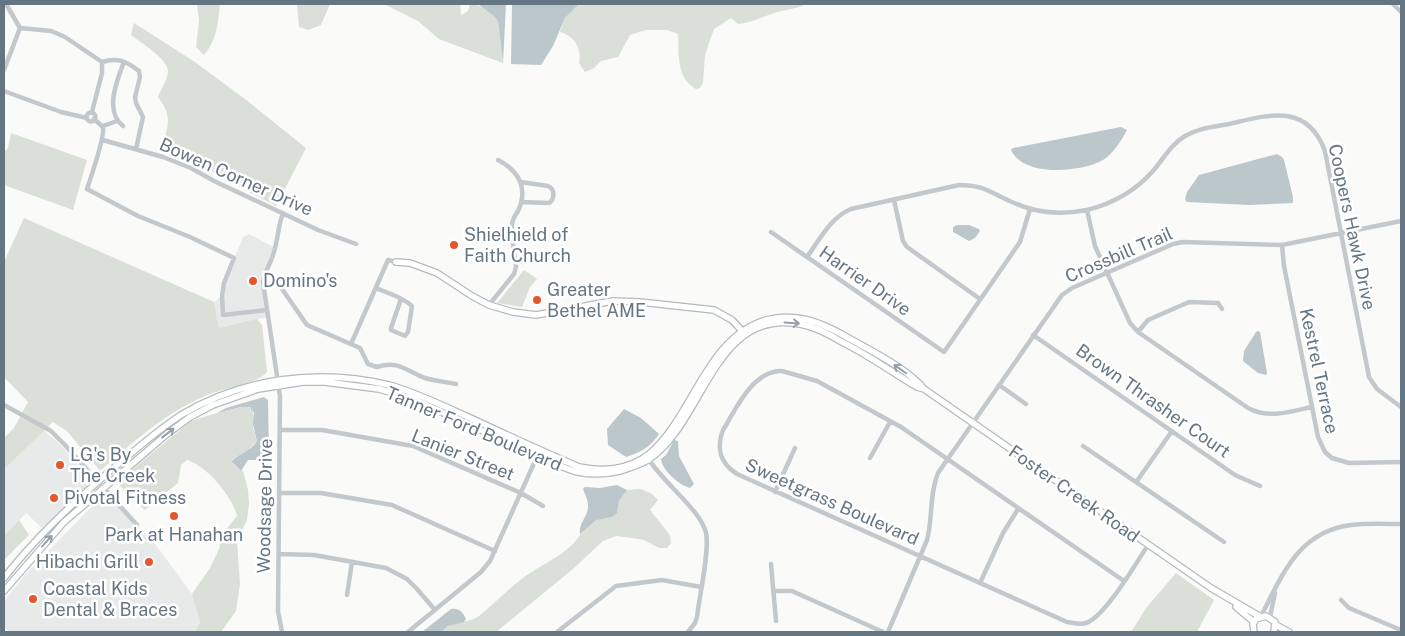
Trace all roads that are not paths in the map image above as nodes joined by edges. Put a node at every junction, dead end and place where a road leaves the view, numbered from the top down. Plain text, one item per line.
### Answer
1 (6, 4) edge
2 (1393, 4) edge
3 (1401, 12) edge
4 (20, 28) junction
5 (102, 62) junction
6 (124, 62) junction
7 (4, 70) edge
8 (4, 91) edge
9 (92, 112) junction
10 (87, 118) junction
11 (94, 119) junction
12 (117, 121) junction
13 (103, 126) junction
14 (124, 126) dead end
15 (103, 140) junction
16 (136, 149) junction
17 (498, 160) dead end
18 (521, 182) junction
19 (894, 200) junction
20 (521, 202) junction
21 (1030, 209) junction
22 (1087, 210) junction
23 (282, 213) junction
24 (1401, 221) edge
25 (771, 232) dead end
26 (1341, 233) junction
27 (356, 244) dead end
28 (1282, 245) junction
29 (807, 257) junction
30 (396, 262) joint
31 (1107, 272) junction
32 (264, 288) junction
33 (376, 288) junction
34 (401, 299) junction
35 (980, 299) junction
36 (489, 305) junction
37 (1222, 309) dead end
38 (267, 310) junction
39 (1138, 332) junction
40 (744, 333) junction
41 (1033, 335) junction
42 (351, 344) junction
43 (277, 383) junction
44 (456, 384) dead end
45 (999, 385) junction
46 (1026, 404) dead end
47 (4, 405) edge
48 (1311, 407) junction
49 (1401, 408) edge
50 (890, 422) junction
51 (972, 423) junction
52 (280, 430) junction
53 (1172, 431) junction
54 (1083, 446) dead end
55 (795, 448) dead end
56 (539, 453) junction
57 (648, 457) junction
58 (870, 458) dead end
59 (948, 460) junction
60 (1401, 462) edge
61 (98, 481) junction
62 (1137, 481) junction
63 (1260, 486) dead end
64 (104, 487) junction
65 (776, 492) junction
66 (279, 493) junction
67 (521, 493) junction
68 (543, 506) dead end
69 (1018, 509) junction
70 (1401, 524) edge
71 (137, 525) dead end
72 (1224, 542) dead end
73 (1148, 545) junction
74 (495, 551) junction
75 (278, 554) junction
76 (921, 557) junction
77 (352, 562) junction
78 (771, 564) dead end
79 (4, 578) edge
80 (1124, 581) junction
81 (980, 583) junction
82 (701, 587) junction
83 (1276, 587) junction
84 (773, 590) junction
85 (4, 591) edge
86 (347, 595) dead end
87 (1225, 597) junction
88 (1341, 600) dead end
89 (435, 610) junction
90 (1260, 616) junction
91 (1270, 617) junction
92 (776, 621) dead end
93 (1254, 622) junction
94 (1276, 625) junction
95 (692, 628) junction
96 (1401, 630) edge
97 (282, 632) edge
98 (408, 632) edge
99 (557, 632) edge
100 (688, 632) edge
101 (698, 632) edge
102 (883, 632) edge
103 (888, 632) edge
104 (1254, 632) edge
105 (1274, 632) edge
106 (1289, 632) edge

1 - 4 street
2 - 3 street
4 - 5 street
4 - 7 street
5 - 6 street
5 - 9 street
6 - 12 street
6 - 16 street
8 - 10 street
9 - 10 street
9 - 11 street
10 - 11 street
11 - 13 street
12 - 13 street
12 - 14 street
13 - 15 street
15 - 16 street, Bowen Corner Drive
15 - 38 street
16 - 23 street, Bowen Corner Drive
17 - 18 street
18 - 20 street
18 - 20 street
19 - 21 street, Coopers Hawk Drive
19 - 29 street, Coopers Hawk Drive
19 - 35 street
20 - 36 street
21 - 22 street, Coopers Hawk Drive
21 - 35 street
22 - 26 street, Coopers Hawk Drive
22 - 31 street
23 - 27 street, Bowen Corner Drive
23 - 32 street, Woodsage Drive
24 - 26 street, Crossbill Trail
25 - 29 street, Harrier Drive
26 - 28 street, Crossbill Trail
26 - 49 street, Coopers Hawk Drive
28 - 31 street, Crossbill Trail
28 - 48 street, Kestrel Terrace
29 - 35 street, Harrier Drive
30 - 33 street
30 - 36 street
31 - 39 street
31 - 41 street, Crossbill Trail
32 - 38 street, Woodsage Drive
32 - 42 street
33 - 34 street
33 - 42 street
34 - 34 street
36 - 40 street
37 - 39 street
38 - 43 street, Woodsage Drive
39 - 48 street
40 - 51 street, Foster Creek Road
40 - 57 street, Tanner Ford Boulevard
41 - 45 street, Crossbill Trail
41 - 53 street, Brown Thrasher Court
42 - 44 street
43 - 52 street, Woodsage Drive
43 - 56 street, Tanner Ford Boulevard
43 - 61 street, Tanner Ford Boulevard
64 -> 43 street, Tanner Ford Boulevard
45 - 46 street
45 - 51 street, Crossbill Trail
47 - 61 street
48 - 60 street, Kestrel Terrace
50 - 58 street
50 - 59 street, Sweetgrass Boulevard
50 - 65 street, Sweetgrass Boulevard
51 - 59 street, Crossbill Trail
51 - 73 street, Foster Creek Road
52 - 66 street, Woodsage Drive
52 - 67 street, Lanier Street
53 - 62 street
53 - 63 street, Brown Thrasher Court
54 - 62 street
55 - 65 street
56 - 57 street, Tanner Ford Boulevard
56 - 67 street
57 - 82 street
59 - 69 street, Sweetgrass Boulevard
59 - 76 street, Crossbill Trail
61 - 64 street
61 - 79 street, Tanner Ford Boulevard
62 - 72 street
64 - 71 street
85 -> 64 street, Tanner Ford Boulevard
65 - 76 street, Sweetgrass Boulevard
66 - 74 street
66 - 75 street, Woodsage Drive
67 - 68 street, Lanier Street
67 - 74 street
69 - 80 street, Sweetgrass Boulevard
69 - 81 street
70 - 83 street
73 - 80 street, Sweetgrass Boulevard
73 - 87 street, Foster Creek Road
74 - 89 street
75 - 77 street
75 - 97 street, Woodsage Drive
76 - 81 street, Sweetgrass Boulevard
76 - 103 street, Crossbill Trail
77 - 86 street
77 - 89 street
78 - 84 street
80 - 81 street, Sweetgrass Boulevard
82 - 95 street
82 - 99 street
83 - 90 street
83 - 91 street
84 - 92 street
84 - 102 street
87 - 90 street, Foster Creek Road
87 - 93 street, Foster Creek Road
88 - 96 street
89 - 98 street
90 - 91 street
90 - 93 street
91 - 94 street
93 - 104 street
94 - 105 street
94 - 106 street
95 - 100 street
95 - 101 street

